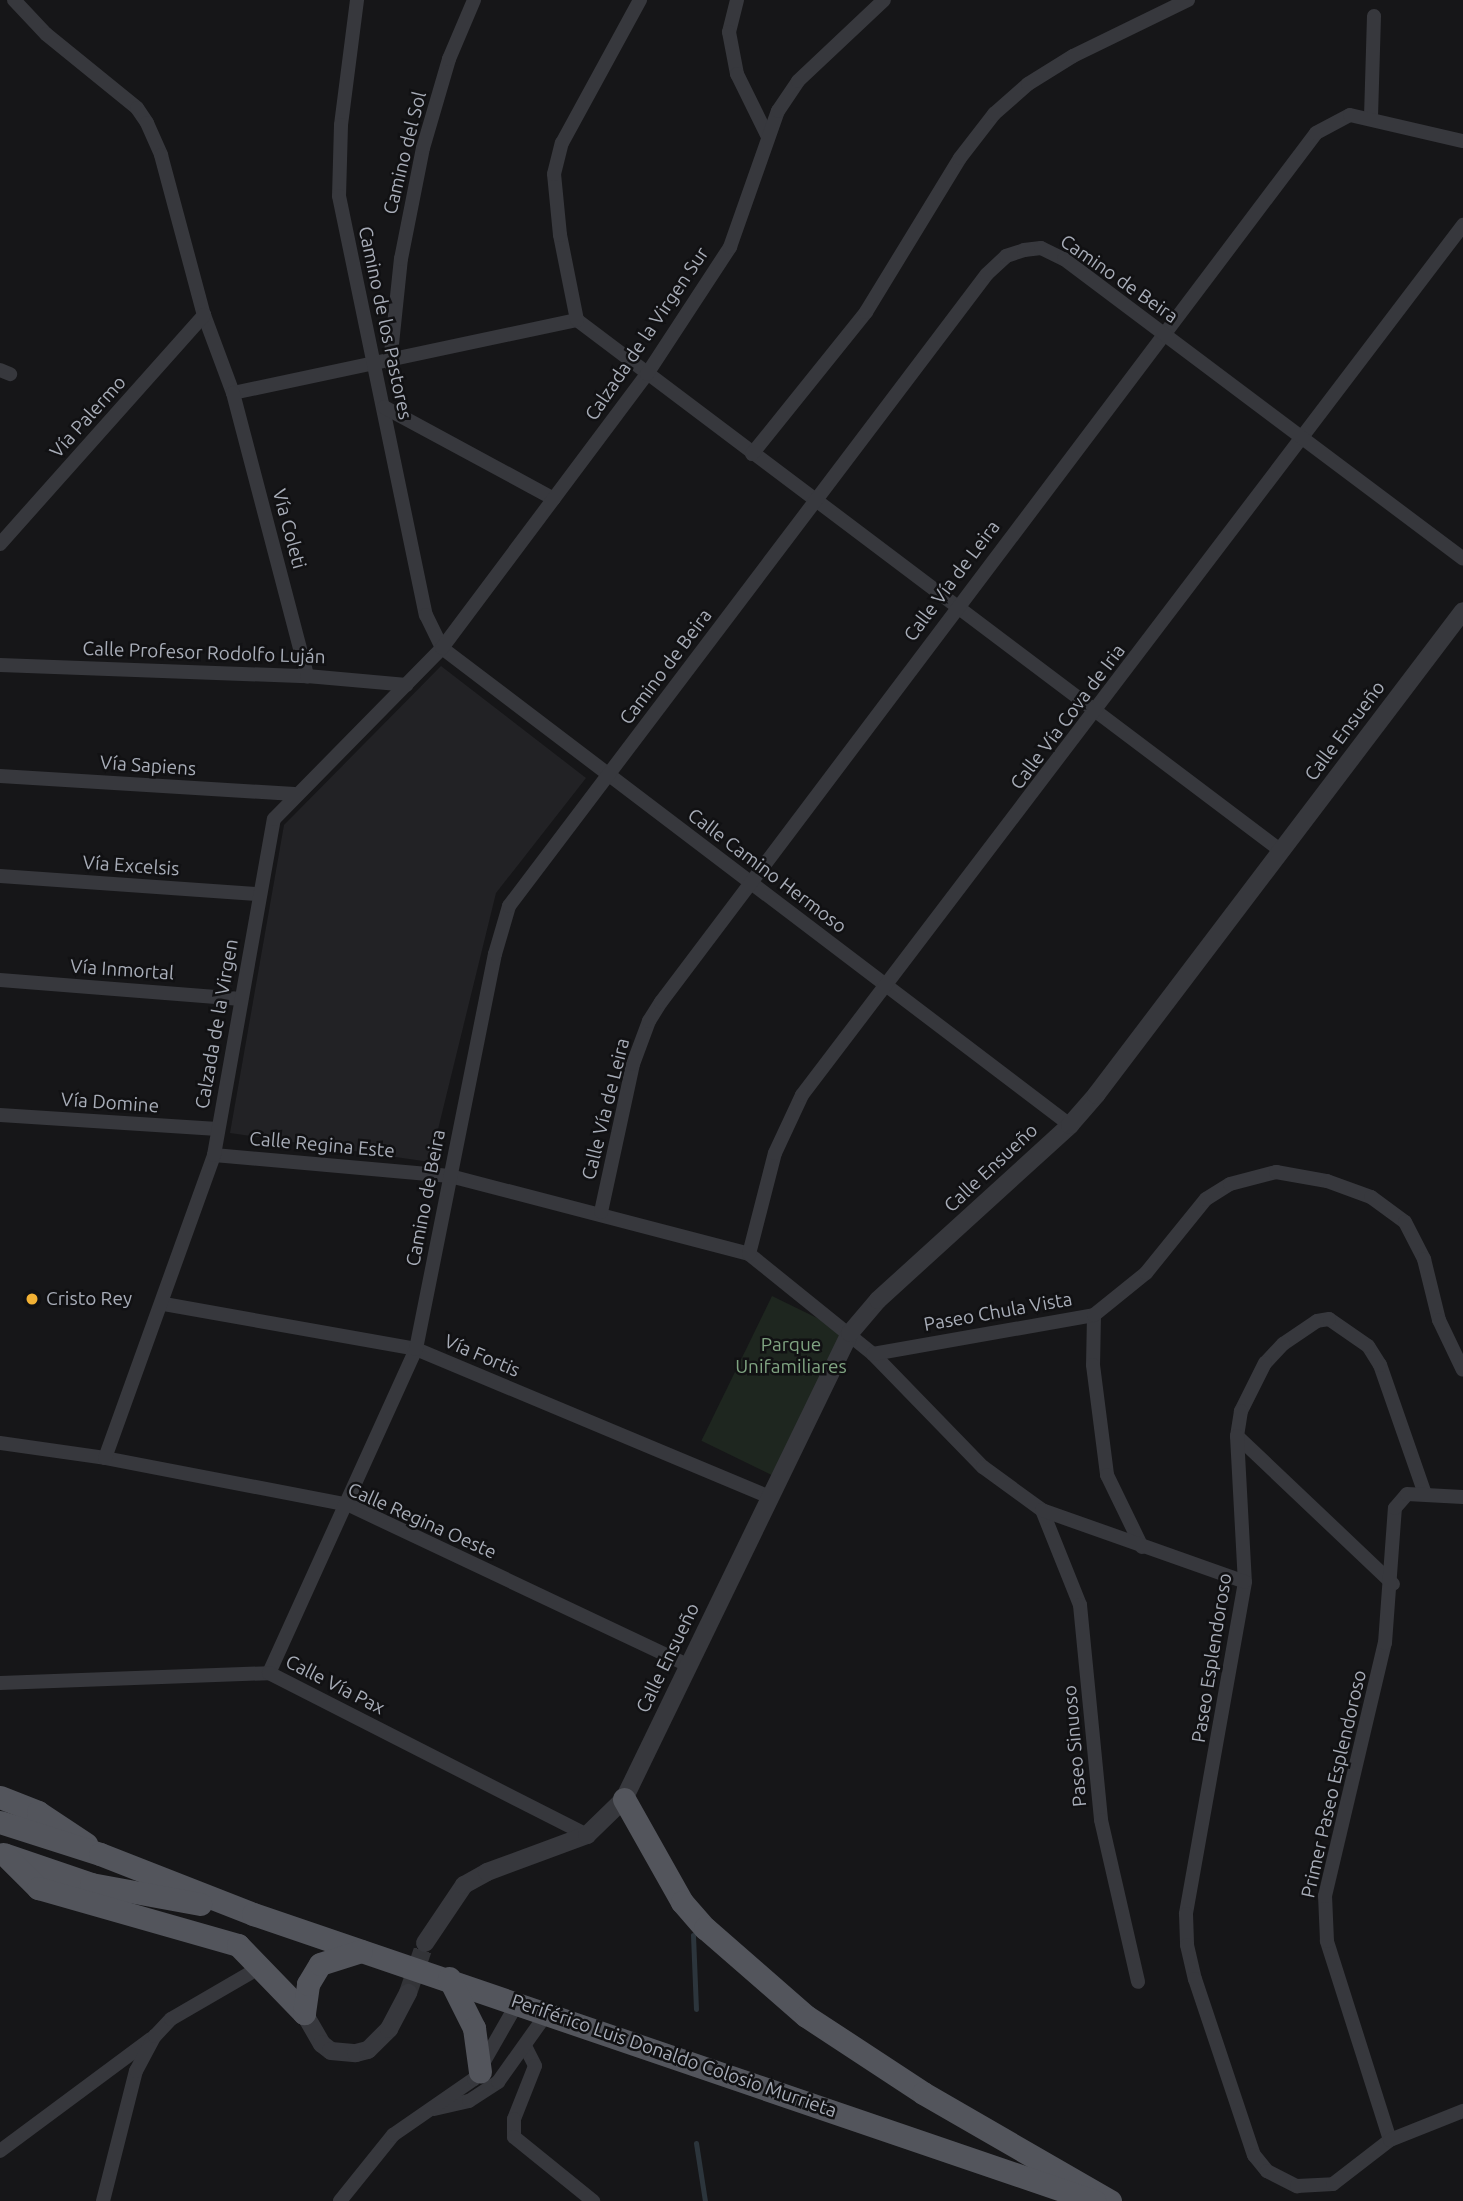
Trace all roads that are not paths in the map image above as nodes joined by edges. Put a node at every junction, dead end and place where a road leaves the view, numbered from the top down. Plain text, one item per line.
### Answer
1 (14, 0) edge
2 (357, 0) edge
3 (474, 0) edge
4 (640, 0) edge
5 (737, 0) edge
6 (884, 0) edge
7 (1188, 0) edge
8 (1374, 16) dead end
9 (1371, 117) junction
10 (767, 135) junction
11 (1463, 142) edge
12 (1463, 225) edge
13 (204, 315) junction
14 (576, 320) junction
15 (1165, 334) junction
16 (383, 364) junction
17 (648, 374) junction
18 (233, 393) junction
19 (384, 407) junction
20 (1299, 438) junction
21 (752, 454) junction
22 (554, 499) junction
23 (817, 502) junction
24 (0, 544) edge
25 (1463, 559) edge
26 (958, 603) junction
27 (1463, 611) edge
28 (442, 648) junction
29 (0, 664) edge
30 (307, 676) junction
31 (407, 685) junction
32 (1097, 710) junction
33 (607, 775) junction
34 (0, 776) edge
35 (294, 794) junction
36 (1280, 850) junction
37 (0, 876) edge
38 (751, 882) junction
39 (259, 894) junction
40 (0, 980) edge
41 (888, 988) junction
42 (241, 999) junction
43 (0, 1115) edge
44 (1070, 1125) junction
45 (218, 1129) junction
46 (214, 1155) junction
47 (450, 1176) junction
48 (601, 1212) junction
49 (749, 1254) junction
50 (164, 1304) junction
51 (1094, 1315) junction
52 (850, 1334) junction
53 (416, 1349) junction
54 (873, 1354) junction
55 (1463, 1370) edge
56 (1237, 1436) junction
57 (0, 1443) edge
58 (105, 1458) junction
59 (1424, 1494) junction
60 (770, 1497) junction
61 (1463, 1497) edge
62 (349, 1505) junction
63 (1042, 1510) junction
64 (1142, 1547) junction
65 (1245, 1582) junction
66 (1393, 1584) junction
67 (688, 1665) junction
68 (269, 1673) junction
69 (0, 1683) edge
70 (0, 1797) edge
71 (624, 1799) junction
72 (0, 1822) edge
73 (587, 1835) junction
74 (3, 1854) edge
75 (100, 1854) junction
76 (91, 1884) junction
77 (253, 1914) junction
78 (425, 1943) tunnel mouth
79 (361, 1951) junction
80 (262, 1966) junction
81 (449, 1978) junction
82 (1138, 1982) dead end
83 (408, 1993) tunnel mouth
84 (518, 2002) junction
85 (548, 2012) junction
86 (304, 2013) junction
87 (156, 2036) junction
88 (525, 2046) junction
89 (473, 2079) junction
90 (469, 2101) junction
91 (426, 2111) junction
92 (1463, 2111) edge
93 (1390, 2140) junction
94 (0, 2151) edge
95 (103, 2201) edge
96 (340, 2201) edge
97 (593, 2201) edge
98 (1094, 2201) edge
99 (1110, 2201) edge

1 - 13 street, Vía Coleti
2 - 16 street, Camino de los Pastores
3 - 16 street, Camino del Sol
4 - 14 street
5 - 10 street
6 - 10 street, Calzada de la Virgen Sur
7 - 21 street
8 - 9 street
9 - 11 street, Calle Vía de Leira
9 - 15 street, Calle Vía de Leira
10 - 17 street, Calzada de la Virgen Sur
12 - 20 street, Calle Vía Cova de Iria
13 - 18 street, Vía Coleti
13 - 24 street, Vía Palermo
14 - 16 street
14 - 17 street
15 - 20 street, Camino de Beira
15 - 23 street, Camino de Beira
15 - 26 street, Calle Vía de Leira
16 - 18 street
16 - 19 street, Camino de los Pastores
17 - 21 street
17 - 22 street, Calzada de la Virgen Sur
18 - 30 street, Vía Coleti
19 - 22 street
19 - 28 street, Camino de los Pastores
20 - 25 street, Camino de Beira
20 - 32 street, Calle Vía Cova de Iria
21 - 23 street
22 - 28 street, Calzada de la Virgen Sur
23 - 26 street
23 - 33 street, Camino de Beira
26 - 32 street
26 - 38 street, Calle Vía de Leira
27 - 36 street, Calle Ensueño
28 - 31 street, Calzada de la Virgen
28 - 33 street, Calle Camino Hermoso
29 - 30 street, Calle Profesor Rodolfo Luján
30 - 31 street, Calle Profesor Rodolfo Luján
31 - 35 street, Calzada de la Virgen
32 - 36 street
32 - 41 street, Calle Vía Cova de Iria
33 - 38 street, Calle Camino Hermoso
33 - 47 street, Camino de Beira
34 - 35 street, Vía Sapiens
35 - 39 street, Calzada de la Virgen
36 - 44 street, Calle Ensueño
37 - 39 street, Vía Excelsis
38 - 41 street, Calle Camino Hermoso
38 - 48 street, Calle Vía de Leira
39 - 42 street, Calzada de la Virgen
40 - 42 street, Vía Inmortal
41 - 44 street, Calle Camino Hermoso
41 - 49 street, Calle Vía Cova de Iria
42 - 45 street, Calzada de la Virgen
43 - 45 street, Vía Domine
44 - 52 street, Calle Ensueño
45 - 46 street, Calzada de la Virgen
46 - 47 street, Calle Regina Este
46 - 50 street, Calzada de la Virgen
47 - 48 street, Calle Regina Este
47 - 53 street, Camino de Beira
48 - 49 street, Calle Regina Este
49 - 52 street, Calle Regina Este
50 - 53 street, Vía Fortis
50 - 58 street, Calzada de la Virgen
51 - 54 street, Paseo Chula Vista
51 - 55 street, Paseo Chula Vista
51 - 64 street
52 - 54 street
52 - 60 street, Calle Ensueño
53 - 60 street, Vía Fortis
53 - 62 street, Camino de Beira
54 - 63 street
56 - 59 street, Paseo Esplendoroso
56 - 65 street, Paseo Esplendoroso
56 - 66 street
57 - 58 street, Calle Regina Oeste
58 - 62 street, Calle Regina Oeste
59 - 61 street, Primer Paseo Esplendoroso
59 - 66 street, Primer Paseo Esplendoroso
60 - 67 street, Calle Ensueño
62 - 67 street, Calle Regina Oeste
62 - 68 street, Camino de Beira
63 - 64 street
63 - 82 street, Paseo Sinuoso
64 - 65 street
65 - 93 street, Paseo Esplendoroso
66 - 93 street, Primer Paseo Esplendoroso
67 - 71 street, Calle Ensueño
68 - 69 street, Calle Vía Pax
68 - 73 street, Calle Vía Pax
70 - 75 main road
71 - 73 street
71 - 99 main road
72 - 75 main road, Periférico Luis Donaldo Colosio Murrieta
73 - 78 street
74 - 76 main road, Periférico Luis Donaldo Colosio Murrieta
74 - 80 main road
75 - 76 main road
75 - 77 main road, Periférico Luis Donaldo Colosio Murrieta
76 - 77 main road, Periférico Luis Donaldo Colosio Murrieta
77 - 79 main road, Periférico Luis Donaldo Colosio Murrieta
79 - 81 main road, Periférico Luis Donaldo Colosio Murrieta
79 - 86 main road
80 - 86 main road
80 - 87 street
81 - 84 main road, Periférico Luis Donaldo Colosio Murrieta
81 - 89 main road
83 - 86 street
84 - 85 main road, Periférico Luis Donaldo Colosio Murrieta
84 - 89 street
85 - 88 street
85 - 98 main road, Periférico Luis Donaldo Colosio Murrieta
87 - 94 street
87 - 95 street
88 - 90 street
88 - 97 street
89 - 90 street
89 - 91 street
90 - 91 street
91 - 96 street
92 - 93 street

